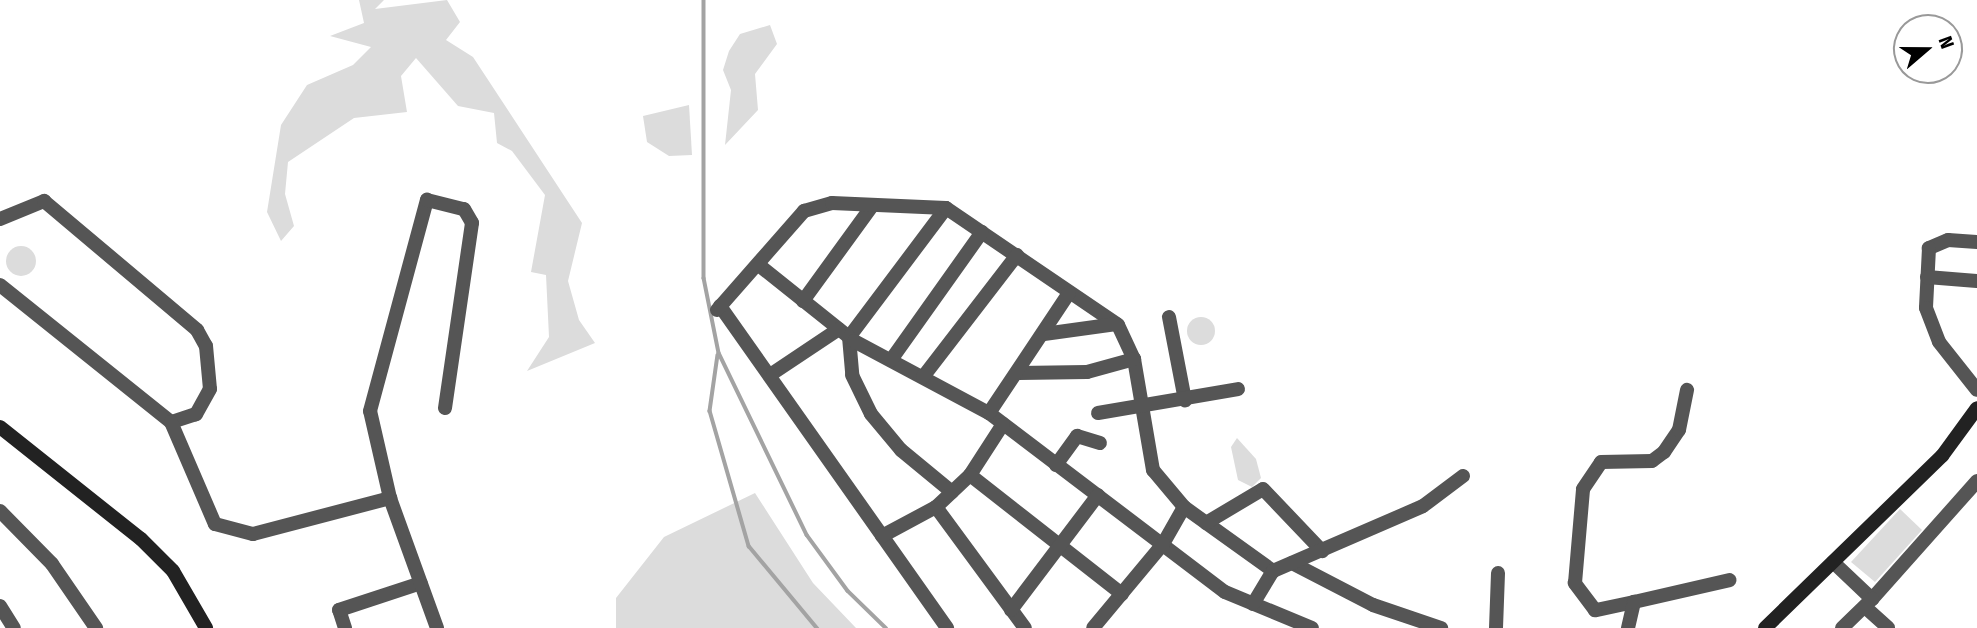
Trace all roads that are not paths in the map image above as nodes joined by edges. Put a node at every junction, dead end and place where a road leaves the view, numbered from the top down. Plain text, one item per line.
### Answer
1 (872, 206) junction
2 (946, 208) junction
3 (0, 219) edge
4 (982, 232) junction
5 (1977, 242) edge
6 (1017, 255) junction
7 (760, 266) junction
8 (1927, 277) junction
9 (1977, 281) edge
10 (0, 285) edge
11 (1069, 293) junction
12 (803, 300) junction
13 (1168, 317) dead end
14 (1116, 324) junction
15 (844, 333) junction
16 (1044, 334) junction
17 (1134, 359) junction
18 (891, 360) junction
19 (772, 373) junction
20 (1019, 373) junction
21 (923, 377) junction
22 (1238, 389) dead end
23 (1687, 390) dead end
24 (1977, 390) edge
25 (1185, 400) junction
26 (445, 408) dead end
27 (1144, 408) junction
28 (1977, 408) edge
29 (989, 413) junction
30 (1098, 413) dead end
31 (171, 422) junction
32 (1003, 425) junction
33 (0, 427) edge
34 (1100, 443) dead end
35 (1056, 465) junction
36 (970, 475) junction
37 (1463, 476) dead end
38 (1977, 481) edge
39 (951, 492) junction
40 (1098, 495) junction
41 (390, 498) junction
42 (936, 507) junction
43 (1184, 507) junction
44 (0, 511) edge
45 (1206, 523) junction
46 (882, 536) junction
47 (1163, 544) junction
48 (1058, 547) junction
49 (1322, 551) junction
50 (1833, 562) junction
51 (1292, 563) junction
52 (1273, 570) junction
53 (1498, 573) dead end
54 (1730, 580) dead end
55 (421, 583) junction
56 (1122, 594) junction
57 (1634, 602) junction
58 (1868, 603) junction
59 (1253, 604) junction
60 (0, 606) edge
61 (1011, 610) junction
62 (91, 623) edge
63 (14, 628) edge
64 (74, 628) edge
65 (206, 628) edge
66 (345, 628) edge
67 (437, 628) edge
68 (947, 628) edge
69 (1025, 628) edge
70 (1093, 628) edge
71 (1312, 628) edge
72 (1441, 628) edge
73 (1496, 628) edge
74 (1628, 628) edge
75 (1765, 628) edge
76 (1842, 628) edge
77 (1888, 628) edge

1 - 2 street
1 - 7 street
1 - 12 street
2 - 4 street
2 - 15 street
3 - 31 street
4 - 6 street
4 - 18 street
5 - 8 street
6 - 11 street
6 - 21 street
7 - 12 street
7 - 19 street
8 - 9 street
8 - 24 street
10 - 31 street
11 - 14 street
11 - 16 street
12 - 15 street
13 - 25 street
14 - 16 street
14 - 17 street
15 - 18 street
15 - 19 street
15 - 39 street
16 - 20 street
17 - 20 street
17 - 27 street
18 - 21 street
19 - 46 street
20 - 29 street
21 - 29 street
22 - 25 street
23 - 57 street
25 - 27 street
26 - 41 street
27 - 30 street
27 - 43 street
28 - 50 street
29 - 32 street
31 - 41 street
32 - 35 street
32 - 36 street
33 - 65 street
34 - 35 street
35 - 40 street
36 - 39 street
36 - 48 street
37 - 49 street
38 - 58 street
39 - 42 street
40 - 47 street
40 - 48 street
41 - 55 street
42 - 46 street
42 - 61 street
43 - 45 street
43 - 47 street
44 - 62 street
45 - 49 street
45 - 52 street
46 - 68 street
47 - 56 street
47 - 59 street
48 - 56 street
48 - 61 street
49 - 51 street
50 - 58 street
50 - 75 street
51 - 52 street
51 - 72 street
52 - 59 street
53 - 73 street
54 - 57 street
55 - 66 street
55 - 67 street
56 - 70 street
57 - 74 street
58 - 76 street
58 - 77 street
59 - 71 street
60 - 63 street
61 - 69 street
62 - 64 street

